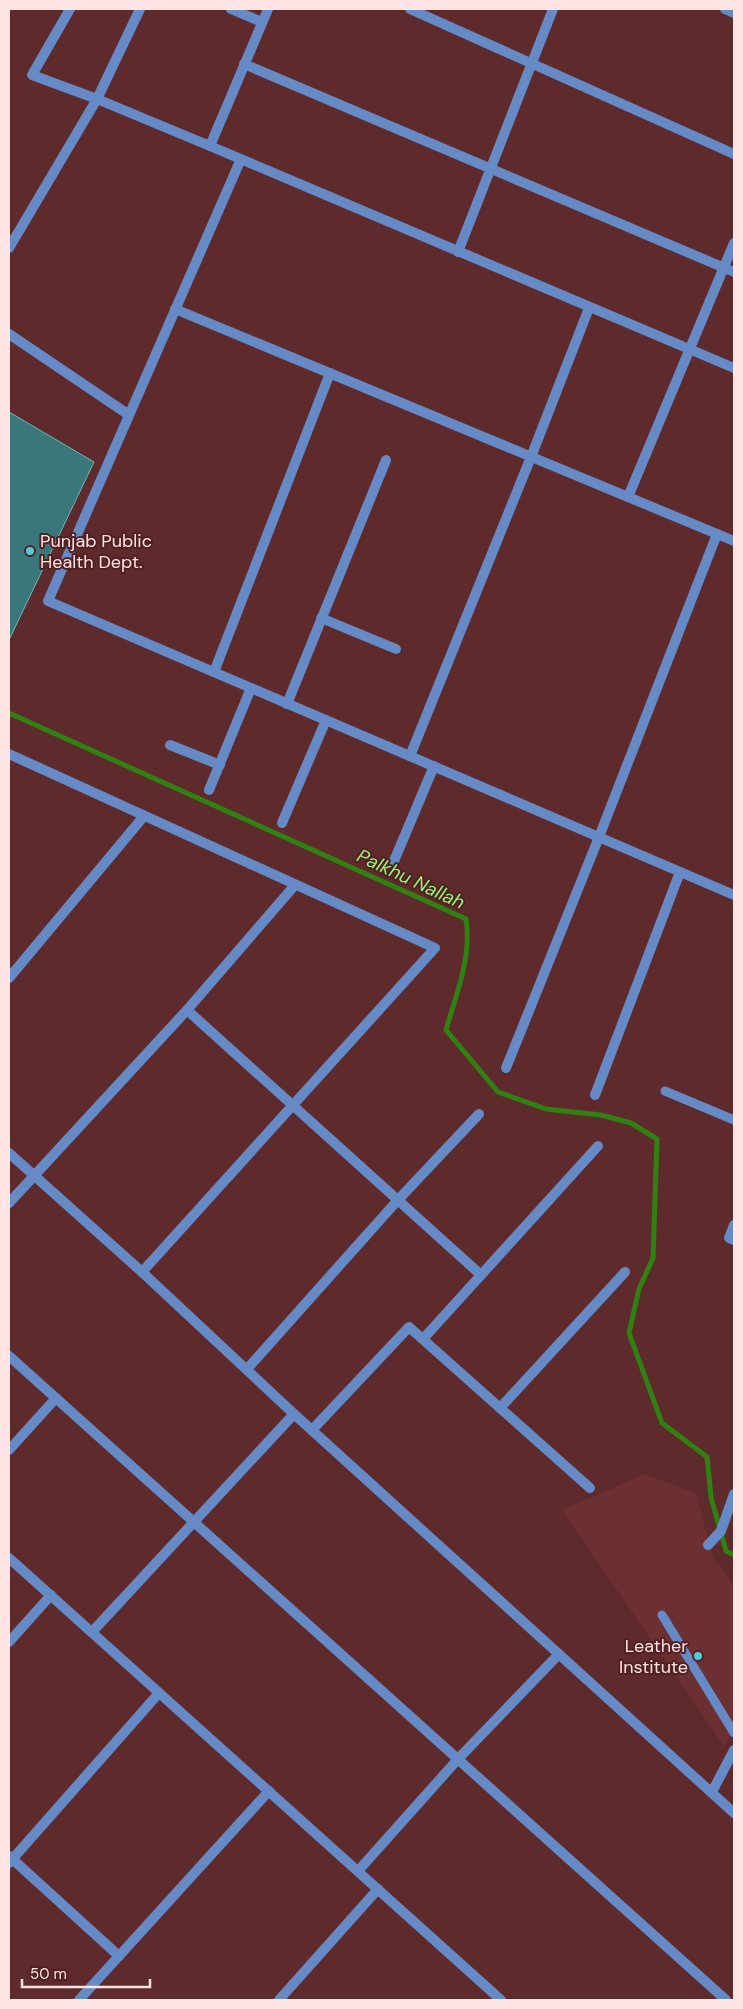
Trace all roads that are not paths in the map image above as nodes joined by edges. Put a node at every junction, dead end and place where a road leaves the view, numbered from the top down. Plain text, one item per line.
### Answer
1 (70, 9) edge
2 (140, 9) edge
3 (231, 9) edge
4 (268, 9) edge
5 (410, 9) edge
6 (553, 9) edge
7 (725, 9) edge
8 (734, 13) edge
9 (262, 22) junction
10 (244, 64) junction
11 (532, 64) junction
12 (97, 99) junction
13 (210, 146) junction
14 (734, 154) edge
15 (241, 159) junction
16 (491, 169) junction
17 (734, 243) edge
18 (9, 248) edge
19 (458, 252) junction
20 (724, 268) junction
21 (734, 272) edge
22 (589, 308) junction
23 (175, 309) junction
24 (9, 334) edge
25 (690, 349) junction
26 (734, 368) edge
27 (330, 373) junction
28 (129, 415) junction
29 (532, 457) junction
30 (386, 460) dead end
31 (628, 497) junction
32 (717, 534) junction
33 (734, 541) edge
34 (321, 618) junction
35 (396, 649) dead end
36 (214, 672) junction
37 (251, 688) junction
38 (287, 704) junction
39 (326, 720) junction
40 (170, 745) dead end
41 (9, 754) edge
42 (410, 756) junction
43 (220, 765) junction
44 (434, 766) junction
45 (209, 790) dead end
46 (144, 816) junction
47 (282, 823) dead end
48 (599, 837) junction
49 (394, 862) dead end
50 (680, 872) junction
51 (295, 886) junction
52 (734, 895) edge
53 (9, 978) edge
54 (187, 1010) junction
55 (506, 1068) dead end
56 (665, 1091) dead end
57 (595, 1095) dead end
58 (293, 1106) junction
59 (479, 1114) dead end
60 (734, 1120) edge
61 (598, 1146) dead end
62 (9, 1153) edge
63 (35, 1174) junction
64 (397, 1201) junction
65 (9, 1203) edge
66 (734, 1225) edge
67 (734, 1240) edge
68 (142, 1272) junction
69 (625, 1272) dead end
70 (481, 1275) junction
71 (423, 1339) junction
72 (9, 1356) edge
73 (246, 1369) junction
74 (56, 1398) junction
75 (500, 1408) junction
76 (294, 1414) junction
77 (312, 1430) junction
78 (9, 1450) edge
79 (590, 1488) dead end
80 (734, 1494) edge
81 (194, 1522) junction
82 (708, 1545) dead end
83 (9, 1558) edge
84 (51, 1595) junction
85 (662, 1615) dead end
86 (92, 1632) junction
87 (9, 1642) edge
88 (558, 1654) junction
89 (159, 1693) junction
90 (734, 1733) edge
91 (734, 1750) edge
92 (458, 1759) junction
93 (269, 1791) junction
94 (712, 1792) junction
95 (734, 1813) edge
96 (10, 1860) edge
97 (358, 1871) junction
98 (378, 1889) junction
99 (119, 1956) junction
100 (79, 2000) edge
101 (279, 2000) edge
102 (501, 2000) edge
103 (726, 2000) edge

1 - 12 street
2 - 12 street
3 - 9 street
4 - 9 street
5 - 11 street
6 - 11 street
7 - 8 street
9 - 10 street
10 - 13 street
10 - 16 street
11 - 14 street
11 - 16 street
12 - 13 street
12 - 18 street
13 - 15 street
15 - 19 street
15 - 23 street
16 - 19 street
16 - 20 street
17 - 20 street
19 - 22 street
20 - 21 street
20 - 25 street
22 - 25 street
22 - 29 street
23 - 27 street
23 - 28 street
24 - 28 street
25 - 26 street
25 - 31 street
27 - 29 street
27 - 36 street
28 - 36 street
29 - 31 street
29 - 42 street
30 - 34 street
31 - 32 street
32 - 33 street
32 - 48 street
34 - 35 street
34 - 38 street
36 - 37 street
37 - 38 street
37 - 43 street
38 - 39 street
39 - 42 street
39 - 47 street
40 - 43 street
41 - 46 street
42 - 44 street
43 - 45 street
44 - 48 street
44 - 49 street
46 - 51 street
46 - 53 street
48 - 50 street
48 - 55 street
50 - 52 street
50 - 57 street
51 - 54 street
51 - 58 street
54 - 58 street
54 - 63 street
56 - 60 lane
58 - 64 street
58 - 68 street
59 - 64 street
61 - 70 street
62 - 63 street
63 - 65 street
63 - 68 street
64 - 70 street
64 - 73 street
66 - 67 street
68 - 73 street
69 - 75 street
70 - 71 street
71 - 75 street
71 - 77 street
72 - 74 street
73 - 76 street
74 - 78 street
74 - 81 street
75 - 79 street
76 - 77 street
76 - 81 street
77 - 88 street
80 - 82 street
81 - 86 street
81 - 92 street
83 - 84 street
84 - 86 street
84 - 87 street
85 - 90 lane
86 - 89 street
88 - 92 street
88 - 94 street
89 - 93 street
89 - 96 street
91 - 94 street
92 - 97 street
92 - 103 street
93 - 97 street
93 - 99 street
94 - 95 street
96 - 99 street
97 - 98 street
98 - 101 street
98 - 102 street
99 - 100 street

